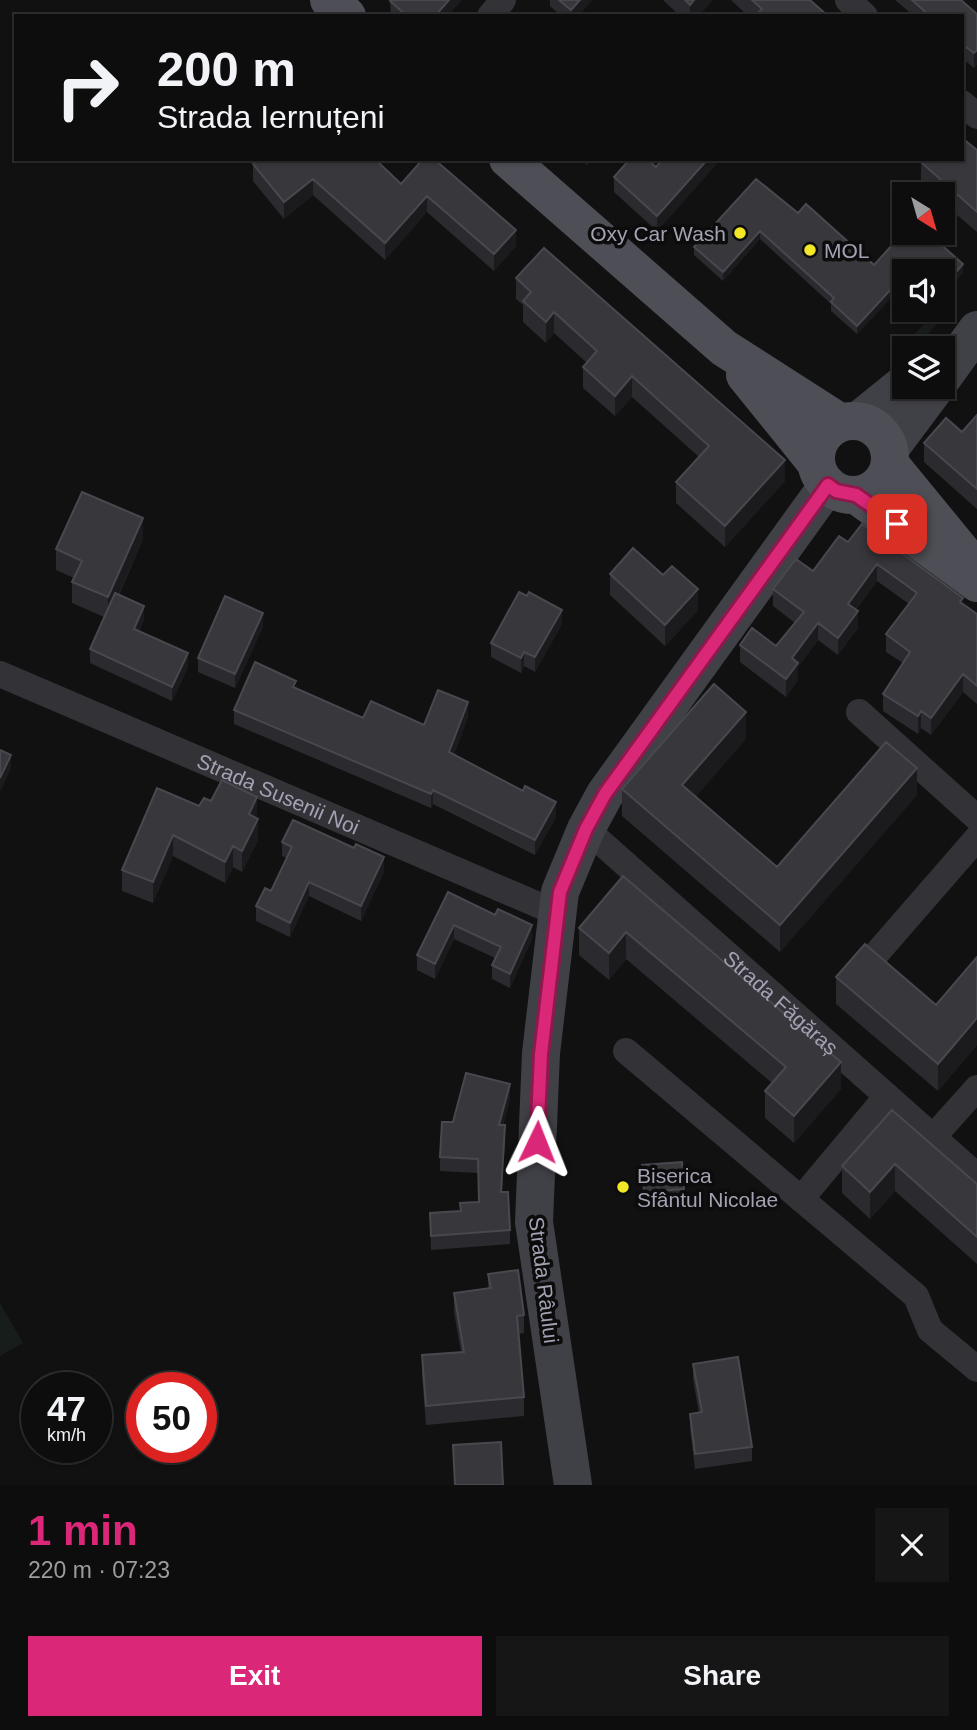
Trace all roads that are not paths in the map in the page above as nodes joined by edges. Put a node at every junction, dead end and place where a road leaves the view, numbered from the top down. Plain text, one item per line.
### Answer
1 (329, 0) edge
2 (848, 0) edge
3 (345, 14) edge
4 (864, 14) edge
5 (510, 161) edge
6 (977, 324) edge
7 (977, 330) edge
8 (955, 341) edge
9 (724, 348) junction
10 (955, 360) edge
11 (892, 392) edge
12 (928, 399) edge
13 (850, 422) junction
14 (889, 457) junction
15 (834, 481) junction
16 (977, 570) edge
17 (977, 583) edge
18 (0, 674) edge
19 (859, 712) dead end
20 (977, 818) edge
21 (586, 829) junction
22 (977, 838) edge
23 (557, 913) junction
24 (877, 953) edge
25 (626, 1051) dead end
26 (977, 1088) edge
27 (887, 1096) junction
28 (933, 1137) junction
29 (977, 1176) edge
30 (801, 1199) junction
31 (977, 1369) edge
32 (573, 1485) edge

1 - 3 main road
2 - 4 street
5 - 9 main road
6 - 8 main road
7 - 10 main road
9 - 13 main road
9 - 15 main road
11 - 13 main road
12 - 14 main road
13 - 14 main road
13 - 15 main road
14 - 15 main road
14 - 16 main road
15 - 17 main road
15 - 21 main road, Strada Râului
18 - 23 street, Strada Susenii Noi
19 - 20 street
21 - 23 main road, Strada Râului
21 - 27 street, Strada Făgăraș
22 - 24 street
23 - 32 main road, Strada Râului
25 - 30 street
26 - 28 street
27 - 28 street, Strada Făgăraș
27 - 30 street
28 - 29 street, Strada Făgăraș
30 - 31 street

